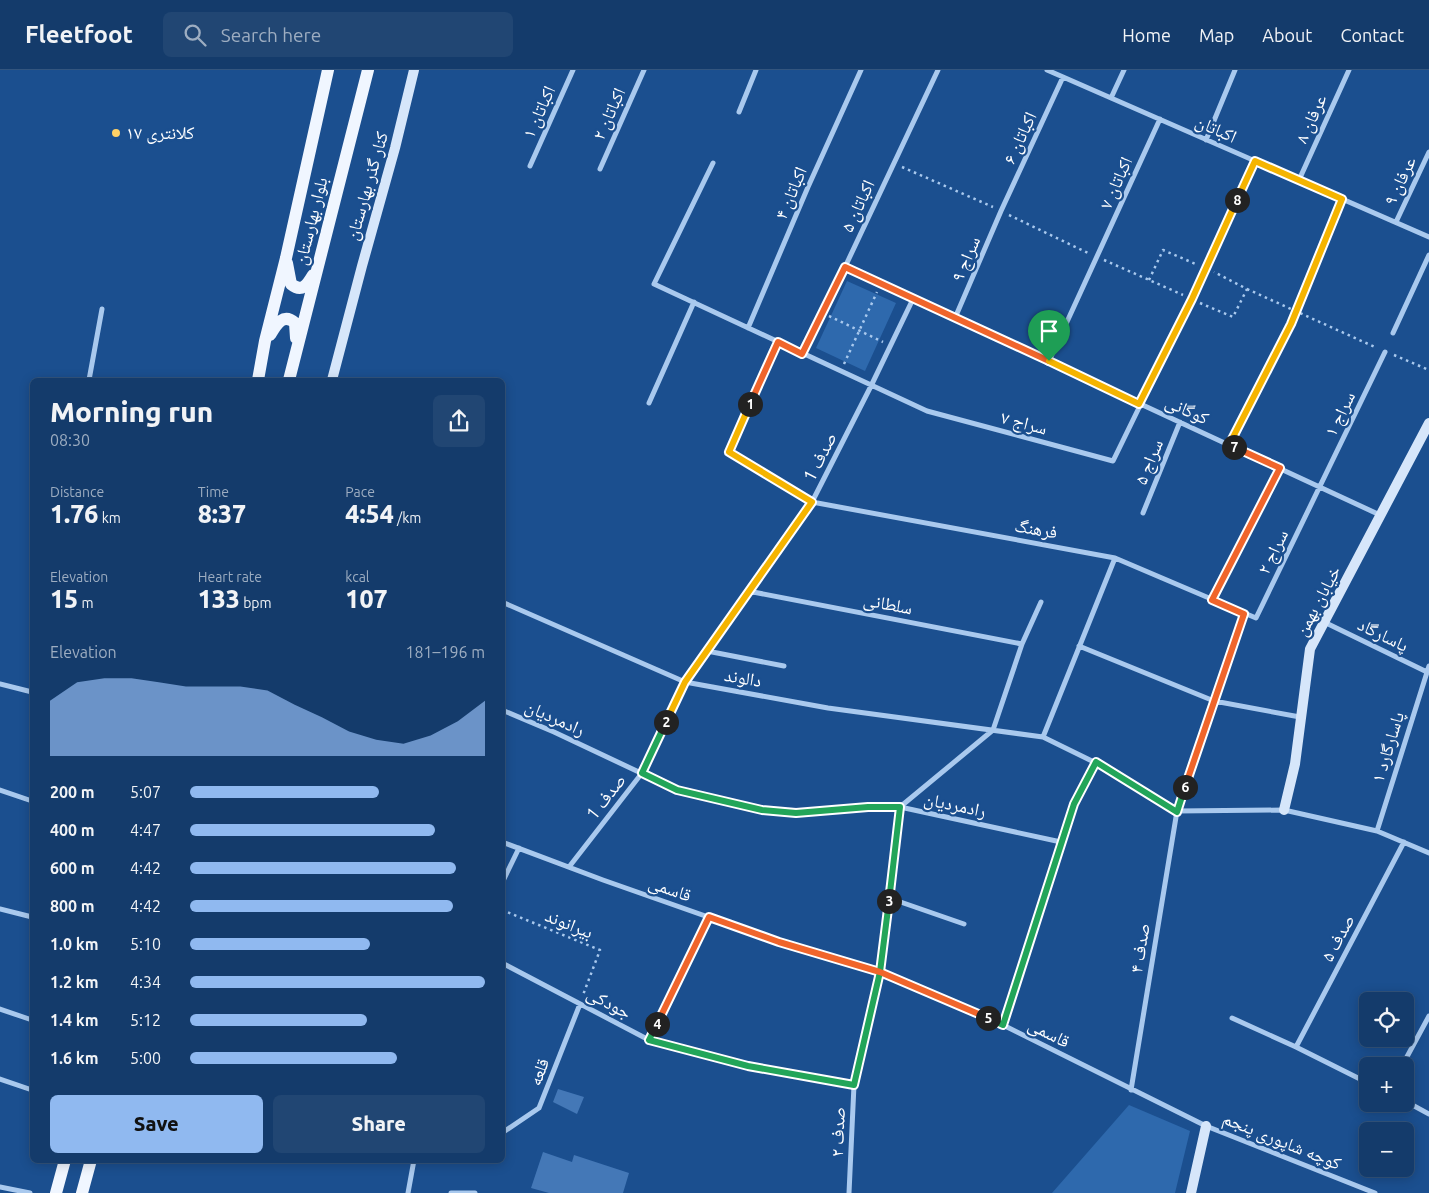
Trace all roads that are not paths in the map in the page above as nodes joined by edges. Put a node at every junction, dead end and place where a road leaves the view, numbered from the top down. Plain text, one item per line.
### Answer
1 (328, 70) edge
2 (368, 70) edge
3 (414, 70) edge
4 (573, 70) edge
5 (644, 70) edge
6 (756, 70) edge
7 (862, 70) edge
8 (938, 70) edge
9 (1047, 70) edge
10 (1124, 70) edge
11 (1235, 70) edge
12 (1348, 70) edge
13 (1063, 77) junction
14 (1111, 98) junction
15 (739, 112) dead end
16 (1160, 119) junction
17 (1206, 140) junction
18 (1429, 152) edge
19 (1255, 161) junction
20 (713, 163) dead end
21 (530, 166) dead end
22 (600, 169) dead end
23 (1299, 180) junction
24 (1342, 199) junction
25 (1001, 211) joint
26 (1396, 222) junction
27 (1429, 237) edge
28 (1429, 255) edge
29 (286, 258) junction
30 (319, 263) junction
31 (845, 267) junction
32 (1206, 268) road end
33 (1301, 298) road end
34 (913, 299) junction
35 (1192, 299) road end
36 (694, 302) junction
37 (102, 309) dead end
38 (955, 318) junction
39 (1291, 324) road end
40 (748, 328) junction
41 (1393, 333) dead end
42 (265, 341) junction
43 (778, 342) junction
44 (297, 350) junction
45 (1385, 352) road end
46 (802, 354) junction
47 (1049, 361) junction
48 (89, 378) edge
49 (258, 378) edge
50 (290, 378) edge
51 (333, 378) edge
52 (871, 386) junction
53 (649, 403) dead end
54 (1139, 404) junction
55 (1180, 422) junction
56 (1429, 423) edge
57 (1229, 445) junction
58 (729, 452) road end
59 (1280, 468) junction
60 (1320, 487) junction
61 (812, 502) junction
62 (1143, 513) dead end
63 (1381, 515) junction
64 (1115, 558) junction
65 (748, 591) junction
66 (1212, 600) junction
67 (1041, 602) dead end
68 (505, 603) edge
69 (1244, 614) junction
70 (1324, 622) junction
71 (1022, 644) junction
72 (1079, 646) junction
73 (706, 651) junction
74 (784, 666) dead end
75 (1429, 666) edge
76 (1427, 673) edge
77 (685, 682) junction
78 (0, 684) edge
79 (30, 692) edge
80 (1214, 701) junction
81 (505, 711) edge
82 (1300, 717) junction
83 (993, 730) junction
84 (1043, 737) junction
85 (1096, 762) junction
86 (642, 773) junction
87 (0, 790) edge
88 (30, 800) edge
89 (900, 807) junction
90 (1284, 810) junction
91 (1177, 812) junction
92 (1377, 831) junction
93 (1061, 842) junction
94 (1404, 842) junction
95 (505, 843) edge
96 (519, 848) junction
97 (1429, 853) edge
98 (569, 867) junction
99 (505, 877) edge
100 (889, 898) junction
101 (0, 909) edge
102 (30, 916) edge
103 (709, 917) junction
104 (964, 924) dead end
105 (505, 965) edge
106 (880, 972) junction
107 (580, 1004) junction
108 (0, 1009) edge
109 (1429, 1016) edge
110 (1232, 1018) dead end
111 (30, 1019) edge
112 (1003, 1025) junction
113 (649, 1040) junction
114 (1296, 1047) junction
115 (1407, 1057) edge
116 (1359, 1078) edge
117 (0, 1079) edge
118 (854, 1085) junction
119 (30, 1089) edge
120 (1130, 1090) junction
121 (1414, 1106) edge
122 (1429, 1114) edge
123 (1206, 1126) junction
124 (505, 1131) edge
125 (64, 1163) edge
126 (89, 1163) edge
127 (413, 1163) edge
128 (0, 1187) edge
129 (30, 1193) edge
130 (56, 1193) edge
131 (82, 1193) edge
132 (408, 1193) edge
133 (451, 1193) edge
134 (476, 1193) edge
135 (849, 1193) edge
136 (1191, 1193) edge
137 (1375, 1193) edge

1 - 29 main road, بلوار بهارستان
2 - 30 main road, بلوار بهارستان
3 - 51 street, کنار گذر بهارستان
4 - 21 street, اکباتان ۱
5 - 22 street, اکباتان ۲
6 - 15 street
7 - 40 street, اکباتان ۴
8 - 31 street, اکباتان ۵
9 - 13 street, اکباتان
10 - 14 street
11 - 17 street
12 - 23 street, عرفان ۸
13 - 14 street, اکباتان
13 - 25 street, اکباتان ۶
14 - 16 street, اکباتان
16 - 17 street, اکباتان
16 - 47 street, اکباتان ۷
17 - 19 street, اکباتان
18 - 26 street, عرفان ۹
19 - 23 street, اکباتان
19 - 32 street
20 - 36 street
23 - 24 street, اکباتان
24 - 26 street, اکباتان
24 - 33 street
25 - 38 street, سراج ۹
26 - 27 street, اکباتان
28 - 41 street
29 - 30 main road
29 - 42 main road, بلوار بهارستان
30 - 44 main road, بلوار بهارستان
31 - 34 street, کوگانی
31 - 46 street, اکباتان ۵
34 - 38 street, کوگانی
34 - 52 street, صدف 1
35 - 54 street
36 - 40 street
36 - 53 street
37 - 48 street
38 - 47 street, کوگانی
39 - 57 street
40 - 43 street
42 - 44 main road
42 - 49 main road, بلوار بهارستان
43 - 46 street
43 - 58 street
44 - 50 main road, بلوار بهارستان
45 - 60 street, سراج ۱
46 - 52 street
47 - 54 street, کوگانی
52 - 54 street, سراج ۷
52 - 61 street, صدف 1
54 - 55 street, کوگانی
55 - 57 street, کوگانی
55 - 62 street, سراج ۵
56 - 63 street, خیابان بهمن
57 - 59 street, کوگانی
59 - 60 street, کوگانی
59 - 66 street
60 - 63 street, کوگانی
60 - 69 street, سراج ۲
61 - 64 street, فرهنگ
61 - 65 street, صدف 1
63 - 70 street, خیابان بهمن
64 - 66 street, فرهنگ
64 - 72 street
65 - 71 street, سلطانی
65 - 73 street, صدف 1
66 - 69 street, فرهنگ
67 - 71 street
68 - 77 street, دالوند
69 - 80 street, صدف ۴
70 - 76 street, پاسارگاد
70 - 82 street, خیابان بهمن
71 - 83 street
72 - 80 street
72 - 84 street
73 - 74 street
73 - 77 street, صدف 1
75 - 76 street, پاسارگارد ۱
76 - 92 street, پاسارگارد ۱
77 - 83 street, دالوند
77 - 86 street, صدف 1
78 - 79 street
80 - 82 street
80 - 91 street, صدف ۴
81 - 86 street, رادمردیان
82 - 90 street, خیابان بهمن
83 - 84 street, دالوند
83 - 89 street
84 - 85 street, دالوند
85 - 91 street, دالوند
85 - 93 street
86 - 89 street, رادمردیان
86 - 98 street, صدف 1
87 - 88 street
89 - 93 street, رادمردیان
89 - 100 street, صدف ۲
90 - 91 street
90 - 92 street
91 - 120 street, صدف ۴
92 - 94 street
93 - 112 street
94 - 97 street
94 - 114 street, صدف ۵
95 - 96 street, قاسمی
96 - 98 street, قاسمی
96 - 99 street
98 - 103 street, قاسمی
100 - 104 street
100 - 106 street, صدف ۲
101 - 102 street
103 - 106 street, قاسمی
103 - 113 lane
105 - 107 street, جودکی
106 - 112 street, قاسمی
106 - 118 street, صدف ۲
107 - 113 street, جودکی
107 - 124 street, قلعه
108 - 111 street
109 - 115 street
110 - 114 street
112 - 120 street, قاسمی
113 - 118 street, جودکی
114 - 116 street
117 - 119 street
118 - 135 street, صدف ۲
120 - 123 street, قاسمی
121 - 122 street
123 - 136 street
123 - 137 street, کوچه شاپوری پنجم
125 - 130 main road
126 - 131 main road
127 - 132 street
128 - 129 street
133 - 134 street

